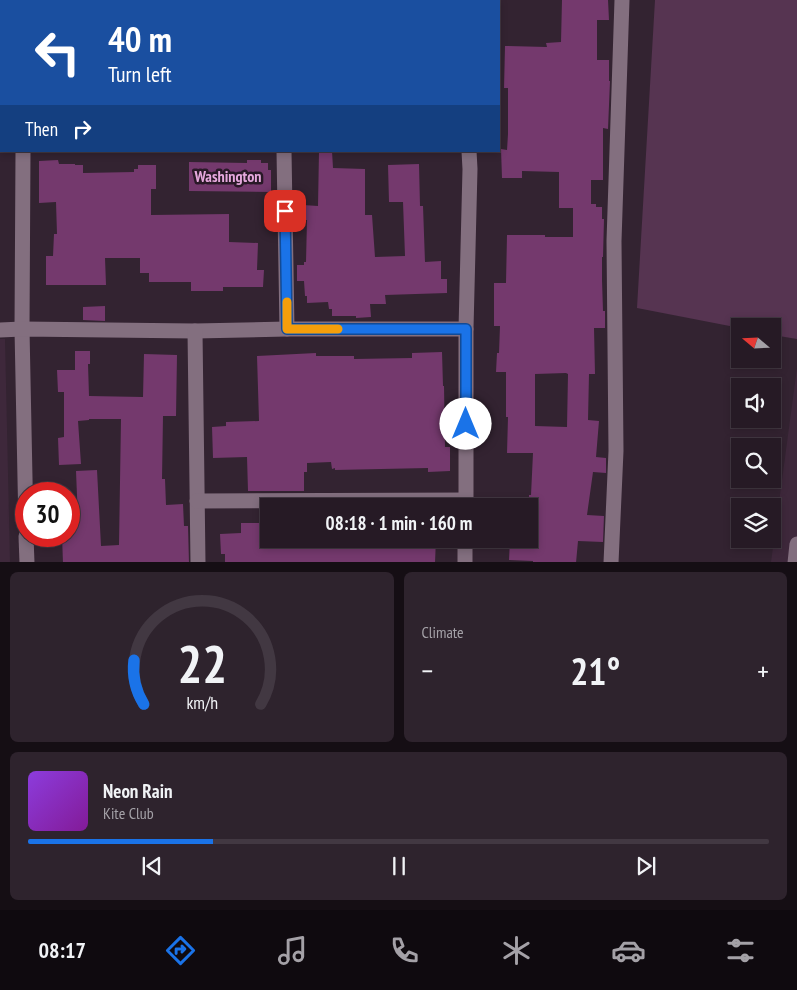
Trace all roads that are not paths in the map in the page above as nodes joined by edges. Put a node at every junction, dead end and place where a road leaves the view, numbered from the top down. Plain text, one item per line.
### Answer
1 (622, 0) edge
2 (23, 152) edge
3 (284, 152) edge
4 (469, 152) edge
5 (22, 329) junction
6 (287, 329) junction
7 (466, 329) junction
8 (0, 330) edge
9 (195, 331) junction
10 (25, 482) edge
11 (466, 498) edge
12 (197, 501) junction
13 (260, 501) edge
14 (797, 544) edge
15 (26, 547) edge
16 (465, 548) edge
17 (27, 562) edge
18 (198, 562) edge
19 (465, 562) edge
20 (611, 562) edge
21 (795, 562) edge

1 - 20 street
2 - 5 street
3 - 6 street
4 - 7 street
5 - 8 street
5 - 9 street
5 - 10 street
6 - 7 street
6 - 9 street
7 - 11 street
9 - 12 street
12 - 13 street
12 - 18 street
14 - 21 street
15 - 17 street
16 - 19 street

